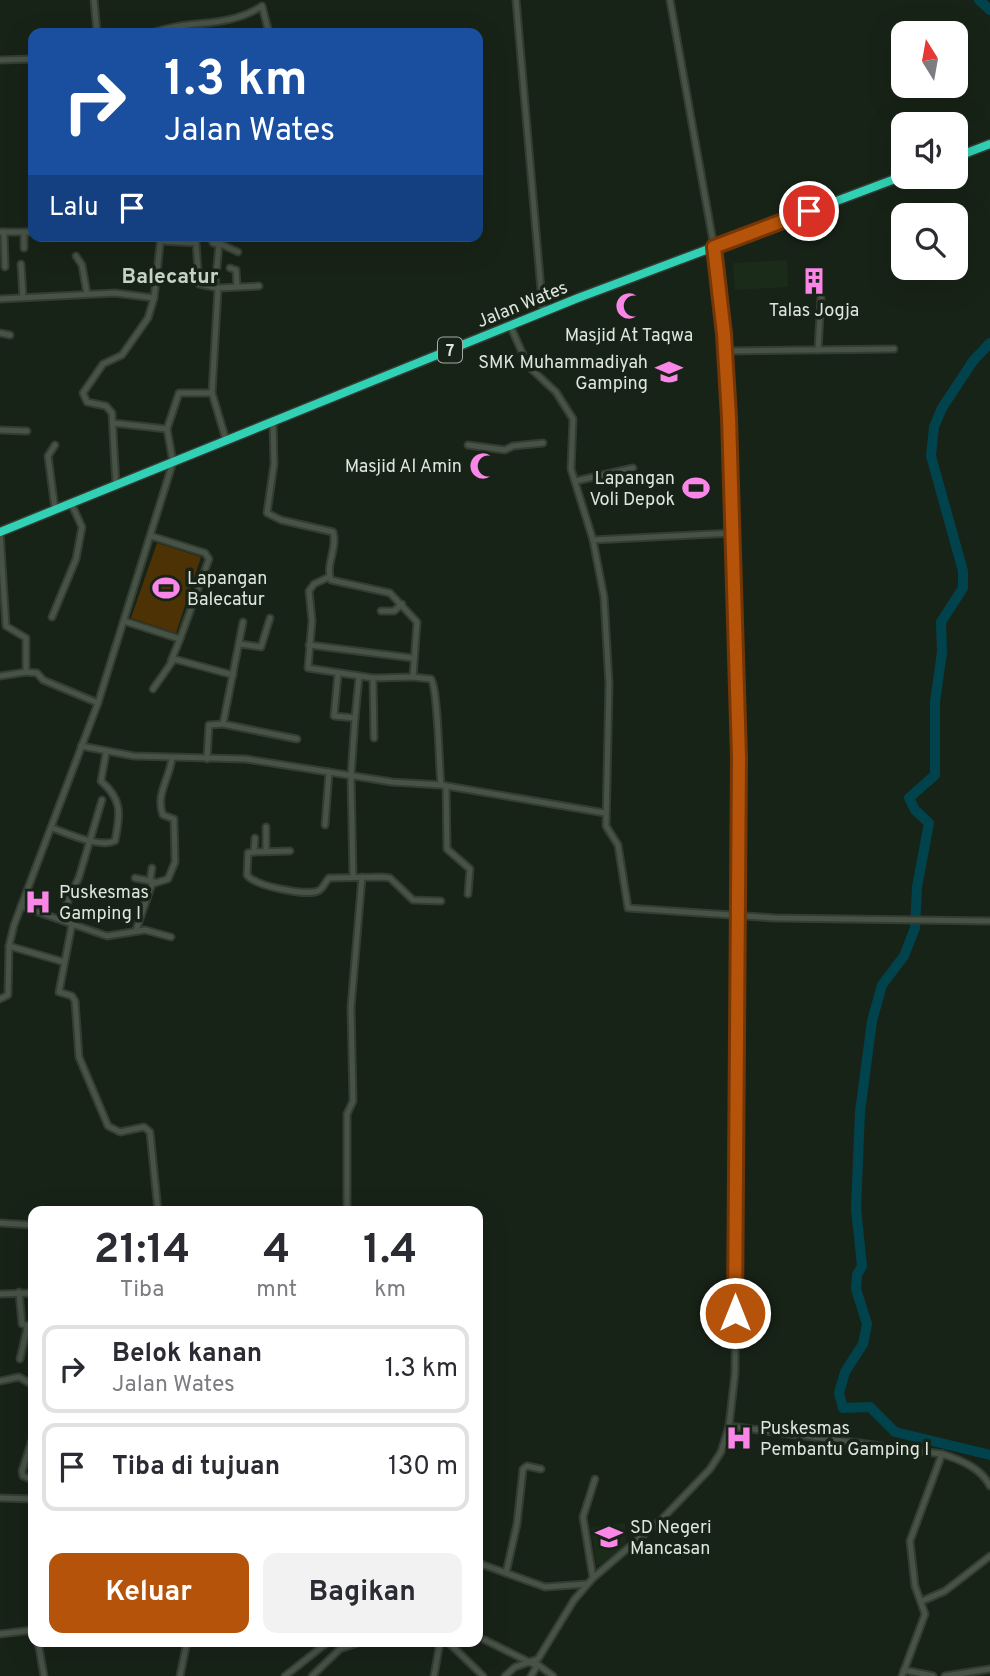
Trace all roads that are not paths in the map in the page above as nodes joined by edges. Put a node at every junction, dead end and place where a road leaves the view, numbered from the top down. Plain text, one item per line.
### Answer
1 (94, 0) edge
2 (516, 0) edge
3 (670, 0) edge
4 (97, 28) edge
5 (171, 28) edge
6 (268, 28) edge
7 (28, 59) edge
8 (0, 60) edge
9 (990, 144) edge
10 (968, 152) edge
11 (891, 181) edge
12 (2, 232) edge
13 (24, 232) junction
14 (28, 232) edge
15 (161, 242) edge
16 (187, 242) edge
17 (205, 242) edge
18 (214, 242) edge
19 (220, 242) edge
20 (196, 243) junction
21 (714, 247) junction
22 (24, 248) dead end
23 (238, 252) dead end
24 (76, 256) dead end
25 (21, 264) dead end
26 (5, 267) dead end
27 (230, 268) dead end
28 (259, 286) dead end
29 (217, 287) junction
30 (237, 287) junction
31 (87, 294) junction
32 (23, 296) junction
33 (154, 298) junction
34 (821, 298) dead end
35 (0, 299) edge
36 (543, 313) junction
37 (510, 325) junction
38 (0, 333) edge
39 (10, 335) dead end
40 (894, 349) dead end
41 (818, 350) junction
42 (726, 351) junction
43 (212, 393) junction
44 (273, 421) junction
45 (113, 423) junction
46 (167, 429) junction
47 (0, 430) edge
48 (27, 431) dead end
49 (226, 440) junction
50 (543, 443) dead end
51 (55, 445) dead end
52 (468, 445) dead end
53 (173, 462) junction
54 (633, 468) dead end
55 (576, 481) junction
56 (116, 485) junction
57 (71, 503) junction
58 (55, 509) junction
59 (0, 533) edge
60 (733, 533) junction
61 (151, 536) junction
62 (593, 540) junction
63 (329, 577) junction
64 (402, 604) junction
65 (381, 611) dead end
66 (52, 617) dead end
67 (270, 618) dead end
68 (124, 621) junction
69 (243, 622) dead end
70 (180, 639) junction
71 (240, 644) junction
72 (309, 645) junction
73 (413, 658) junction
74 (172, 661) junction
75 (26, 672) junction
76 (338, 674) junction
77 (233, 675) junction
78 (0, 676) edge
79 (359, 677) junction
80 (413, 677) junction
81 (373, 678) junction
82 (153, 690) dead end
83 (98, 703) junction
84 (355, 718) junction
85 (223, 724) junction
86 (374, 738) dead end
87 (298, 739) dead end
88 (81, 746) junction
89 (106, 753) junction
90 (172, 758) junction
91 (207, 759) junction
92 (329, 772) junction
93 (351, 776) junction
94 (444, 785) junction
95 (102, 800) dead end
96 (605, 813) junction
97 (325, 825) dead end
98 (266, 827) dead end
99 (52, 828) junction
100 (255, 838) dead end
101 (92, 840) junction
102 (267, 851) junction
103 (290, 851) dead end
104 (254, 852) junction
105 (152, 868) dead end
106 (353, 876) junction
107 (362, 877) junction
108 (135, 878) dead end
109 (152, 882) junction
110 (468, 894) dead end
111 (441, 901) dead end
112 (21, 906) junction
113 (739, 915) junction
114 (60, 919) junction
115 (990, 921) edge
116 (72, 924) junction
117 (136, 930) junction
118 (171, 937) dead end
119 (9, 946) junction
120 (64, 962) junction
121 (0, 999) edge
122 (157, 1206) edge
123 (347, 1206) edge
124 (0, 1223) edge
125 (28, 1225) edge
126 (19, 1292) junction
127 (28, 1293) edge
128 (0, 1294) edge
129 (28, 1326) edge
130 (28, 1333) edge
131 (20, 1359) dead end
132 (0, 1381) edge
133 (28, 1382) edge
134 (729, 1426) junction
135 (28, 1452) edge
136 (942, 1454) junction
137 (541, 1469) dead end
138 (28, 1478) edge
139 (595, 1479) dead end
140 (990, 1486) edge
141 (0, 1498) edge
142 (28, 1499) edge
143 (990, 1556) edge
144 (483, 1565) edge
145 (506, 1573) junction
146 (593, 1577) junction
147 (587, 1584) junction
148 (922, 1601) junction
149 (28, 1631) edge
150 (0, 1634) edge
151 (485, 1640) dead end
152 (39, 1647) edge
153 (186, 1647) edge
154 (324, 1647) edge
155 (337, 1647) edge
156 (346, 1647) edge
157 (439, 1647) edge
158 (453, 1647) edge
159 (340, 1649) junction
160 (538, 1659) junction
161 (528, 1663) junction
162 (537, 1666) junction
163 (990, 1669) edge
164 (903, 1673) edge
165 (44, 1676) edge
166 (180, 1676) edge
167 (285, 1676) edge
168 (312, 1676) edge
169 (434, 1676) edge
170 (484, 1676) edge
171 (505, 1676) edge
172 (531, 1676) edge
173 (553, 1676) edge
174 (933, 1676) edge
175 (944, 1676) edge

1 - 4 street
2 - 36 street
3 - 21 street
5 - 6 street
7 - 8 street
9 - 10 highway
11 - 21 highway, Jalan Wates / 7
12 - 13 street
12 - 26 street
13 - 14 street
13 - 22 street
15 - 33 street
16 - 20 street
17 - 20 street
18 - 29 street
19 - 23 street
20 - 29 street
21 - 36 highway, Jalan Wates / 7
21 - 42 street
24 - 31 street
25 - 32 street
27 - 30 street
28 - 30 street
29 - 30 street
29 - 43 street
31 - 32 street
31 - 33 street
32 - 35 street
33 - 45 street
34 - 41 street
36 - 37 highway, Jalan Wates / 7
37 - 44 highway, Jalan Wates / 7
37 - 55 street
38 - 39 street
40 - 41 street
41 - 42 street
42 - 60 street
43 - 46 street
43 - 49 street
44 - 49 highway, Jalan Wates / 7
44 - 63 street
45 - 46 street
45 - 56 street
46 - 53 street
47 - 48 street
49 - 53 highway, Jalan Wates / 7
50 - 52 street
51 - 58 street
53 - 56 highway, Jalan Wates / 7
53 - 61 street
54 - 55 street
55 - 62 street
56 - 57 highway, Jalan Wates / 7
57 - 58 highway, Jalan Wates / 7
57 - 66 street
58 - 59 highway, Jalan Wates / 7
59 - 75 street
60 - 62 street
60 - 113 street
61 - 68 street
61 - 70 street
62 - 96 street
63 - 64 street
63 - 72 street
64 - 65 street
64 - 73 street
67 - 71 street
68 - 70 street
68 - 83 street
69 - 71 street
70 - 74 street
71 - 77 street
72 - 73 street
72 - 76 street
73 - 80 street
74 - 77 street
74 - 82 street
75 - 78 street
75 - 83 street
76 - 79 street
76 - 84 street
77 - 85 street
79 - 81 street
79 - 84 street
80 - 81 street
80 - 94 street
81 - 86 street
83 - 88 street
84 - 93 street
85 - 87 street
85 - 91 street
88 - 89 street
88 - 99 street
89 - 90 street
89 - 101 street
90 - 91 street
90 - 109 street
91 - 92 street
92 - 93 street
92 - 97 street
93 - 94 street
93 - 106 street
94 - 96 street
94 - 110 street
95 - 101 street
96 - 113 street
98 - 102 street
99 - 101 street
99 - 112 street
100 - 104 street
101 - 114 street
102 - 103 street
102 - 104 street
104 - 106 street
105 - 109 street
106 - 107 street
107 - 111 street
107 - 123 street
108 - 109 street
109 - 117 street
112 - 114 street
112 - 119 street
113 - 115 street
113 - 134 street
114 - 116 street
116 - 117 street
116 - 120 street
117 - 118 street
119 - 120 street
119 - 121 street
120 - 122 street
124 - 125 street
126 - 127 street
126 - 128 street
126 - 129 street
130 - 131 street
132 - 133 street
134 - 136 street
134 - 146 street
135 - 138 street
136 - 140 street
136 - 148 street
137 - 145 street
139 - 146 street
141 - 142 street
143 - 148 street
144 - 145 street
145 - 147 street
146 - 147 street
147 - 160 street
148 - 164 street
149 - 150 street
151 - 161 street
152 - 165 street
153 - 166 street
154 - 167 street
155 - 159 street
156 - 159 street
157 - 169 street
158 - 170 street
159 - 168 street
160 - 161 street
160 - 162 street
161 - 162 street
161 - 171 street
162 - 172 street
162 - 173 street
163 - 175 street
164 - 174 street

